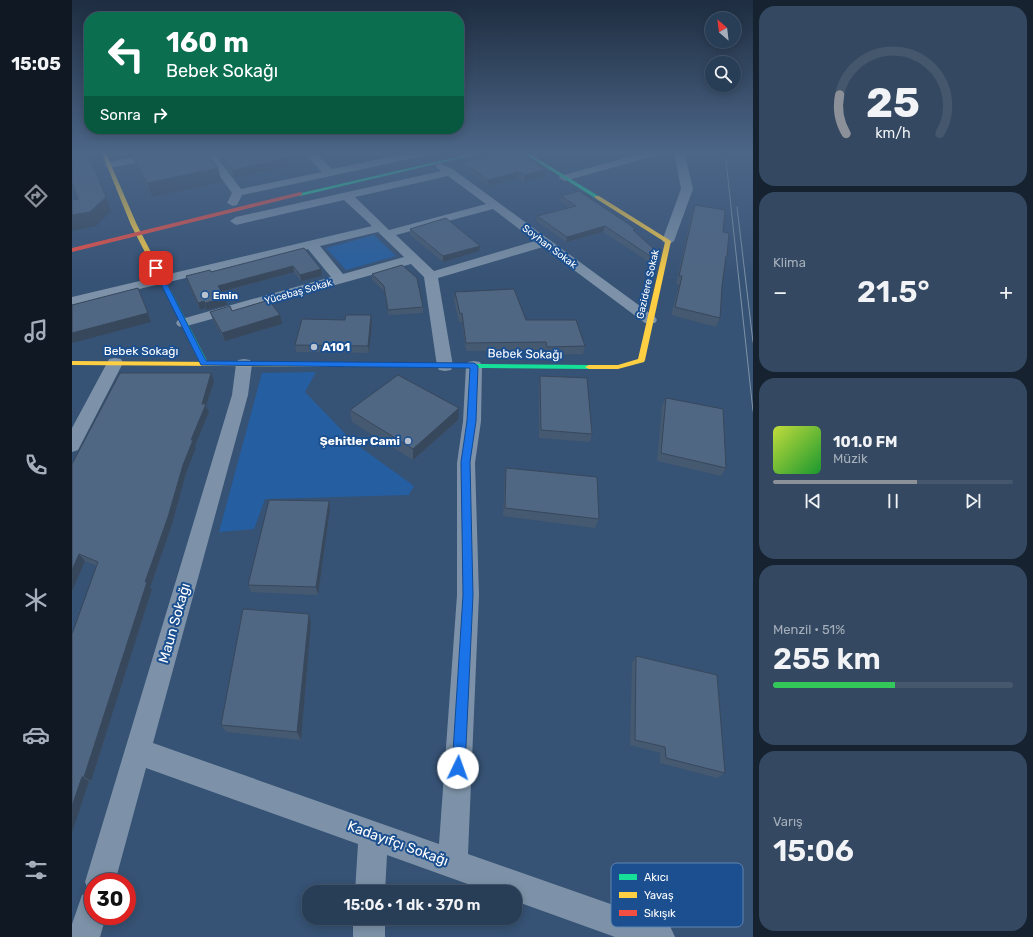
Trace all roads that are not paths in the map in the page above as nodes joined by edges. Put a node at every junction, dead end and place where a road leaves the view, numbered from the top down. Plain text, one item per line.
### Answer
1 (121, 195) edge
2 (233, 195) edge
3 (247, 195) edge
4 (251, 195) edge
5 (298, 195) edge
6 (352, 195) edge
7 (481, 195) edge
8 (592, 195) edge
9 (685, 195) edge
10 (347, 196) junction
11 (235, 198) junction
12 (495, 205) junction
13 (236, 221) dead end
14 (134, 225) junction
15 (119, 229) dead end
16 (384, 231) junction
17 (139, 235) junction
18 (668, 241) junction
19 (545, 242) junction
20 (311, 244) junction
21 (72, 250) edge
22 (413, 259) junction
23 (431, 276) junction
24 (340, 279) junction
25 (162, 280) junction
26 (72, 301) edge
27 (650, 320) junction
28 (183, 323) junction
29 (72, 363) edge
30 (115, 363) junction
31 (204, 363) junction
32 (244, 364) junction
33 (445, 366) junction
34 (474, 366) junction
35 (618, 367) joint
36 (72, 445) edge
37 (137, 751) junction
38 (372, 834) junction
39 (453, 862) junction
40 (103, 873) edge
41 (370, 885) edge
42 (611, 920) edge
43 (87, 925) edge
44 (369, 925) edge
45 (632, 927) edge
46 (84, 937) edge
47 (369, 937) edge
48 (659, 937) edge

1 - 14 street
2 - 11 street
3 - 11 street
4 - 11 street
5 - 17 street
6 - 10 street
7 - 12 street, Soyhan Sokak
8 - 18 street, Gazidere Sokak
9 - 18 street
10 - 13 street
10 - 16 street
11 - 14 street
12 - 16 street
12 - 19 street, Soyhan Sokak
14 - 15 street
14 - 17 street
16 - 20 street
16 - 22 street
17 - 21 street
17 - 25 street
18 - 27 street, Gazidere Sokak
19 - 23 street
19 - 27 street, Soyhan Sokak
20 - 24 street
20 - 25 street
22 - 23 street
22 - 24 street, Yücebaş Sokak
23 - 33 street
24 - 28 street, Yücebaş Sokak
25 - 26 street
25 - 28 street
27 - 35 street, Gazidere Sokak
28 - 31 street
29 - 30 street, Bebek Sokağı
30 - 31 street, Bebek Sokağı
30 - 36 street
31 - 32 street, Bebek Sokağı
32 - 33 street, Bebek Sokağı
32 - 37 street, Maun Sokağı
33 - 34 street, Bebek Sokağı
34 - 35 street, Bebek Sokağı
34 - 39 street
37 - 38 street, Kadayıfçı Sokağı
37 - 40 street, Maun Sokağı
38 - 39 street, Kadayıfçı Sokağı
38 - 41 street
39 - 42 street, Kadayıfçı Sokağı
43 - 46 street
44 - 47 street
45 - 48 street, Kadayıfçı Sokağı

